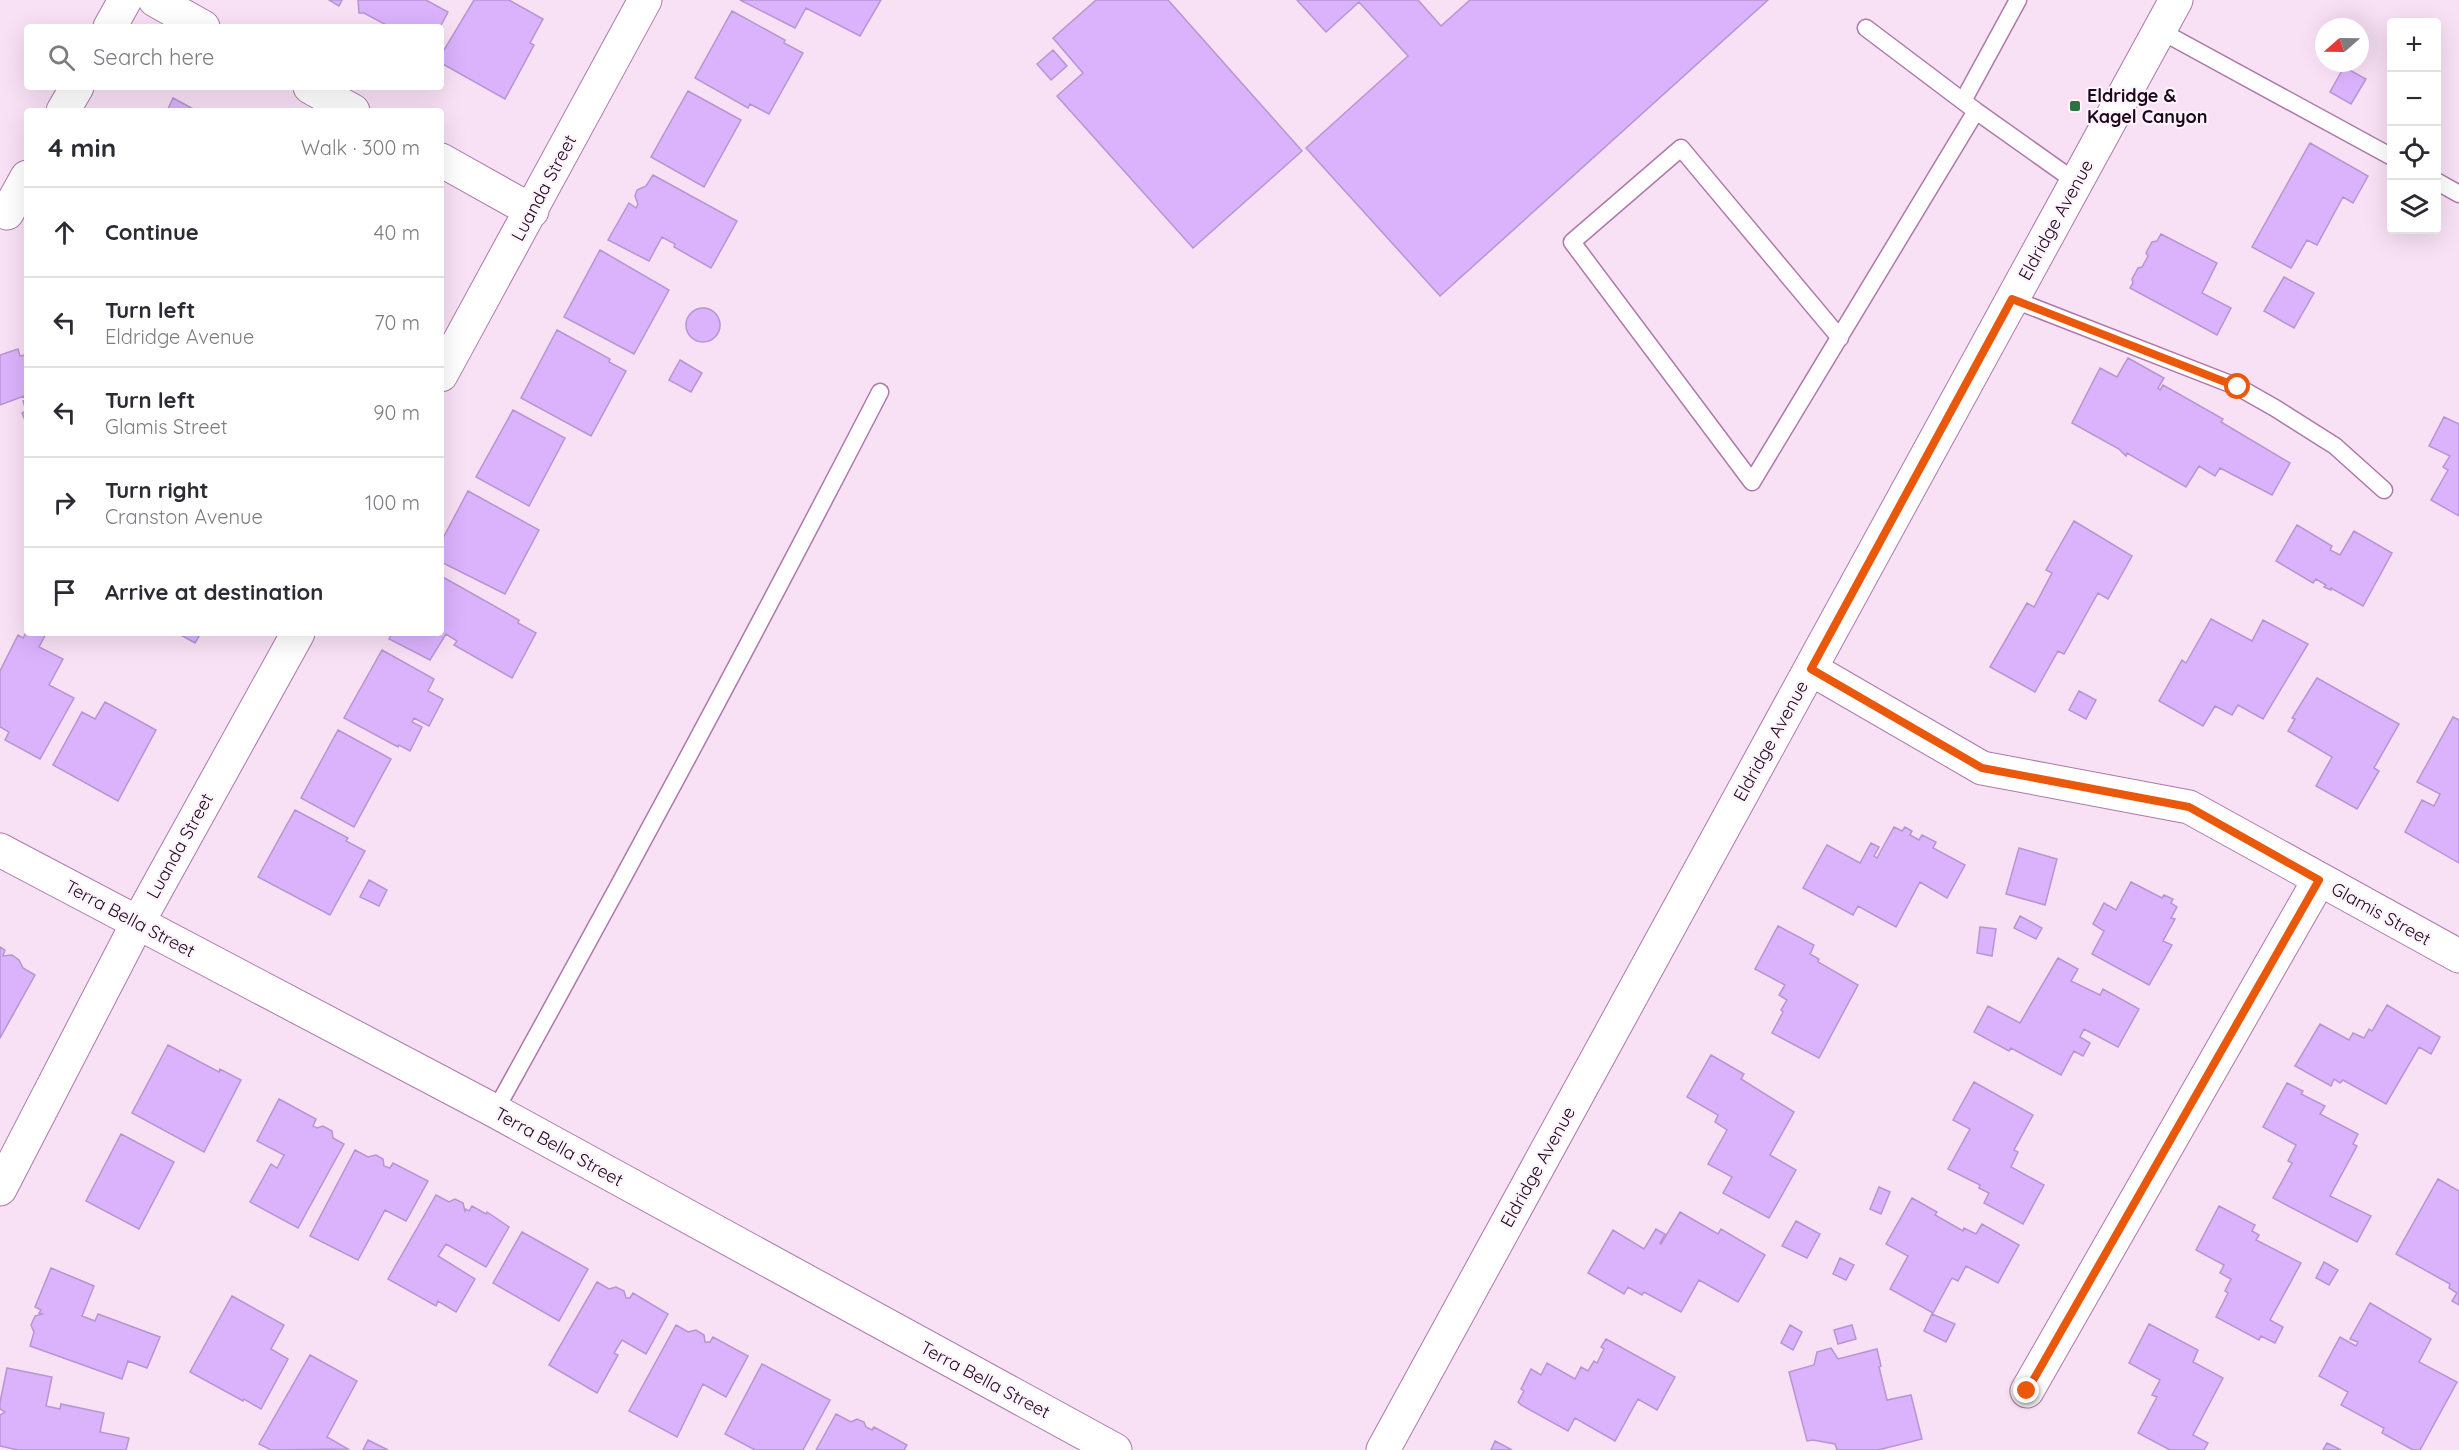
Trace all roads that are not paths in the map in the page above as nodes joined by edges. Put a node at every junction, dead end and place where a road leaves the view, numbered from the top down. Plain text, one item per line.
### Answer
1 (124, 0) edge
2 (155, 0) edge
3 (645, 0) edge
4 (2018, 0) edge
5 (2176, 0) edge
6 (112, 24) edge
7 (198, 24) edge
8 (1866, 28) dead end
9 (2159, 30) junction
10 (75, 90) edge
11 (315, 90) edge
12 (1969, 106) junction
13 (65, 108) edge
14 (348, 108) edge
15 (2387, 155) edge
16 (444, 162) edge
17 (24, 182) edge
18 (2076, 182) junction
19 (2441, 184) edge
20 (2459, 194) edge
21 (532, 211) junction
22 (7, 213) dead end
23 (2012, 299) junction
24 (1840, 338) junction
25 (444, 370) edge
26 (880, 392) dead end
27 (2384, 490) dead end
28 (296, 636) edge
29 (1811, 669) junction
30 (0, 850) edge
31 (2319, 880) junction
32 (137, 924) junction
33 (2459, 956) edge
34 (495, 1111) junction
35 (0, 1189) edge
36 (2027, 1391) dead end
37 (1115, 1450) edge
38 (1383, 1450) edge

1 - 6 street
2 - 7 street
3 - 21 street, Luanda Street
4 - 12 lane
5 - 9 street, Eldridge Avenue
8 - 12 lane
9 - 15 lane
9 - 18 street, Eldridge Avenue
10 - 13 street
11 - 14 street
12 - 18 lane
12 - 24 lane
16 - 21 street
17 - 22 street
18 - 23 street, Eldridge Avenue
19 - 20 lane
21 - 25 street, Luanda Street
23 - 27 lane
23 - 29 street, Eldridge Avenue
24 - 24 lane
26 - 34 lane
28 - 32 street, Luanda Street
29 - 31 street, Glamis Street
29 - 38 street, Eldridge Avenue
30 - 32 street, Terra Bella Street
31 - 33 street, Glamis Street
31 - 36 street
32 - 34 street, Terra Bella Street
32 - 35 street, Luanda Street
34 - 37 street, Terra Bella Street

